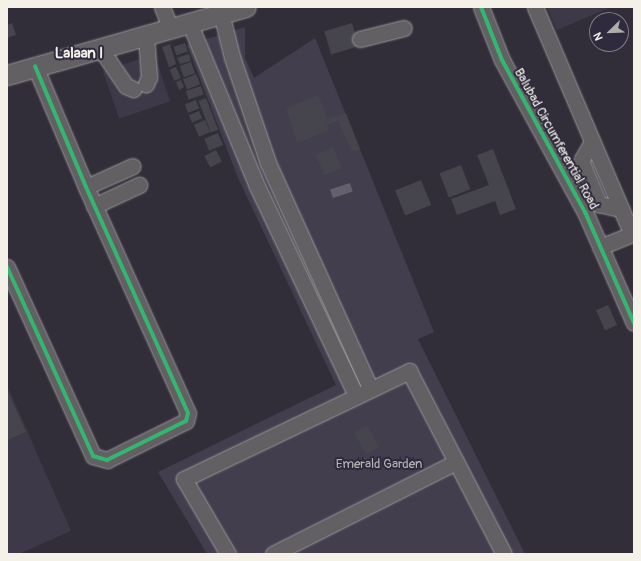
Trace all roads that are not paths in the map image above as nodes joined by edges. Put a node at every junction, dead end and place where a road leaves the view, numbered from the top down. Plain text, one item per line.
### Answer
1 (162, 7) edge
2 (244, 7) edge
3 (481, 7) edge
4 (535, 7) edge
5 (221, 13) junction
6 (189, 22) junction
7 (170, 27) junction
8 (404, 28) dead end
9 (146, 34) junction
10 (360, 39) dead end
11 (100, 48) junction
12 (36, 66) junction
13 (7, 75) edge
14 (133, 166) dead end
15 (139, 186) dead end
16 (86, 187) junction
17 (94, 206) junction
18 (633, 233) edge
19 (600, 247) junction
20 (7, 267) edge
21 (634, 323) edge
22 (370, 388) junction
23 (356, 395) junction
24 (456, 462) junction
25 (501, 553) edge
26 (228, 554) edge
27 (273, 554) edge

1 - 7 street
2 - 5 main road
3 - 19 street, Balubad Circumferential Road
4 - 18 street
5 - 6 main road
5 - 22 street
6 - 7 main road
6 - 23 street
7 - 9 main road
8 - 10 street
9 - 11 main road
9 - 11 street
11 - 12 main road
12 - 13 main road
12 - 16 street
14 - 16 street
15 - 17 street
16 - 17 street
17 - 20 street
18 - 19 street
19 - 21 street, Balubad Circumferential Road
22 - 23 street
22 - 24 street
23 - 26 street
24 - 25 street
24 - 27 street

